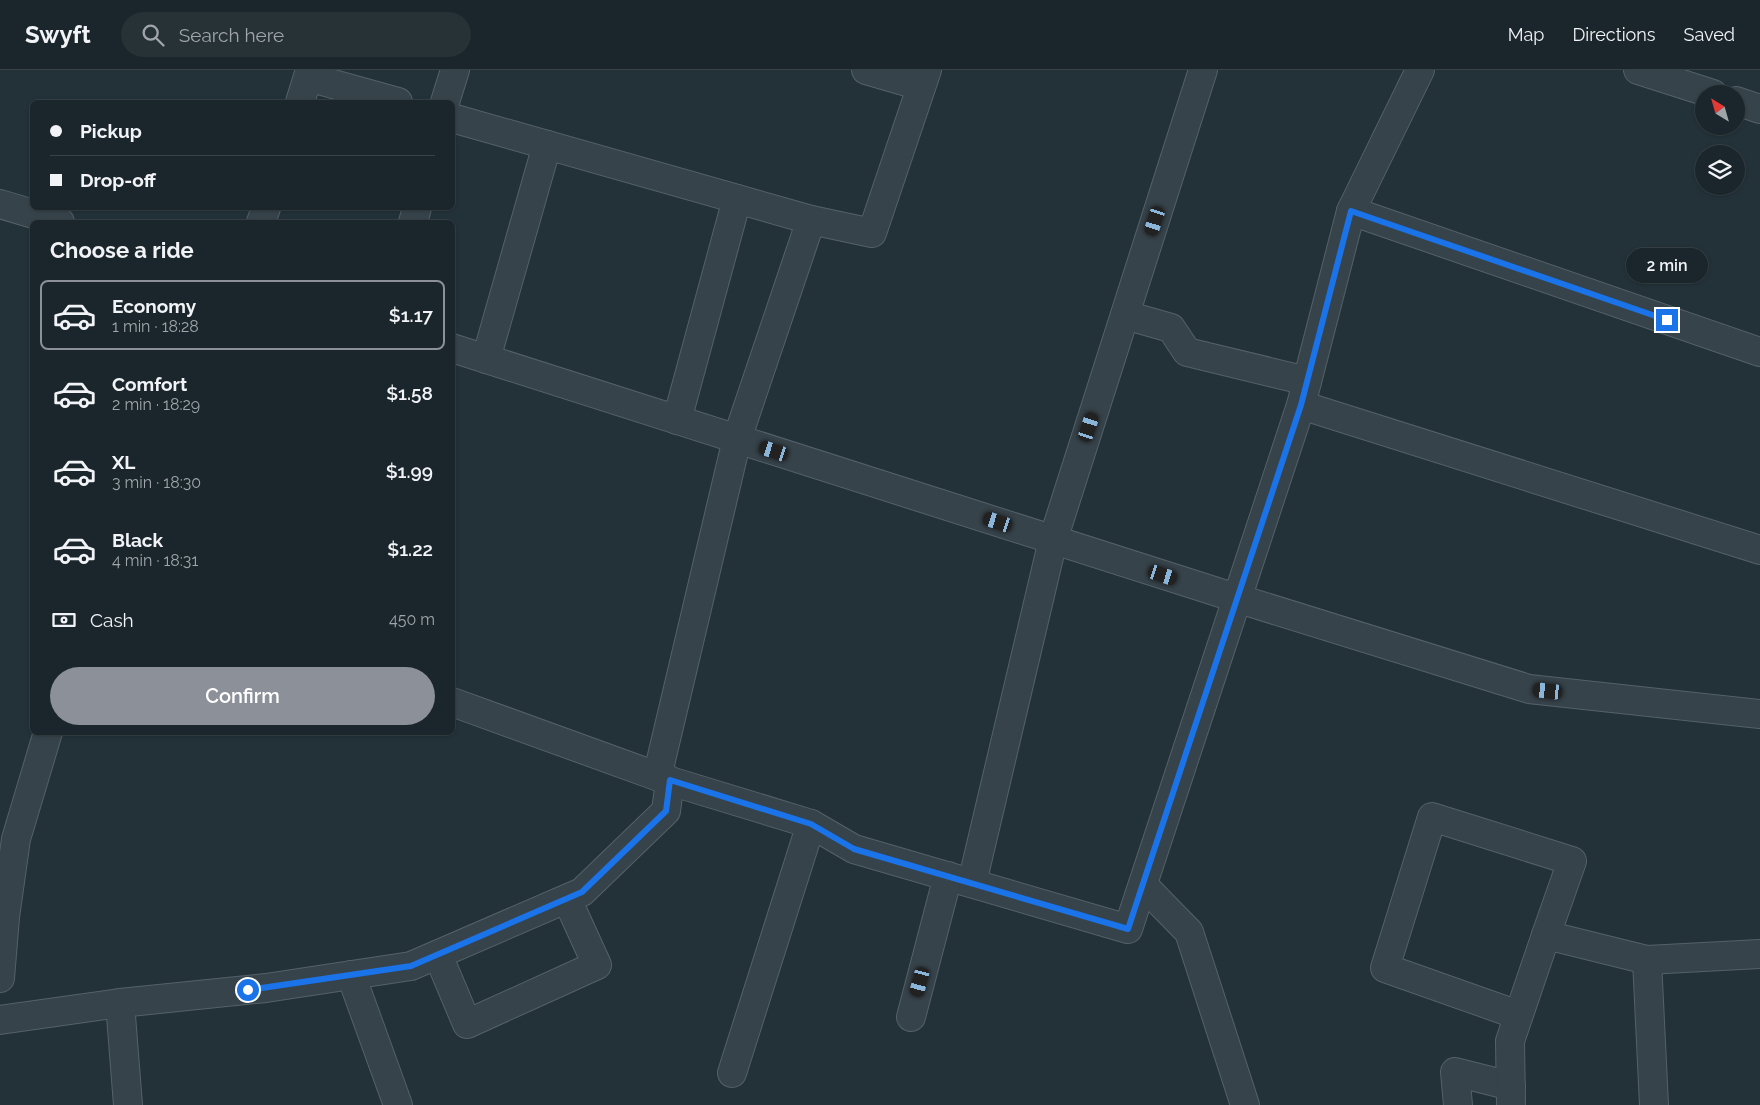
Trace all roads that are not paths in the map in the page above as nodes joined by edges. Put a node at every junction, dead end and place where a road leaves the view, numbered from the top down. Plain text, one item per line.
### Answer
1 (455, 70) edge
2 (866, 70) edge
3 (1203, 70) edge
4 (1420, 70) edge
5 (1638, 70) edge
6 (309, 73) edge
7 (924, 78) edge
8 (1695, 88) edge
9 (301, 100) edge
10 (392, 100) edge
11 (446, 100) edge
12 (1745, 104) edge
13 (1760, 109) edge
14 (455, 119) edge
15 (547, 145) junction
16 (737, 199) junction
17 (0, 204) edge
18 (1351, 211) junction
19 (53, 220) edge
20 (811, 220) junction
21 (1125, 315) junction
22 (455, 349) edge
23 (1760, 352) edge
24 (486, 359) junction
25 (1304, 393) junction
26 (677, 420) junction
27 (737, 439) junction
28 (1054, 540) junction
29 (1760, 550) edge
30 (1236, 598) junction
31 (455, 703) edge
32 (1760, 714) edge
33 (47, 735) edge
34 (670, 780) junction
35 (811, 824) junction
36 (960, 879) junction
37 (1143, 885) junction
38 (567, 899) junction
39 (1546, 935) junction
40 (1760, 954) edge
41 (438, 955) junction
42 (1647, 960) junction
43 (351, 976) junction
44 (0, 978) edge
45 (120, 1003) junction
46 (1518, 1015) junction
47 (911, 1017) dead end
48 (0, 1020) edge
49 (732, 1073) dead end
50 (1511, 1096) edge
51 (128, 1105) edge
52 (398, 1105) edge
53 (1245, 1105) edge
54 (1458, 1105) edge
55 (1654, 1105) edge

1 - 11 street
2 - 7 street
3 - 21 street
4 - 18 street
5 - 8 street
6 - 9 street
6 - 10 street
7 - 20 street
12 - 13 street
14 - 15 street
15 - 16 street
15 - 24 street
16 - 20 street
16 - 26 street
17 - 19 street
18 - 23 street
18 - 25 street
20 - 27 street
21 - 25 street
21 - 28 street
22 - 24 street
24 - 26 street
25 - 29 street
25 - 30 street
26 - 27 street
27 - 28 street
27 - 34 street
28 - 30 street
28 - 36 street
30 - 32 street
30 - 37 street
31 - 34 street
33 - 44 street
34 - 35 street
34 - 38 street
35 - 36 street
35 - 49 street
36 - 37 street
36 - 47 street
37 - 53 street
38 - 41 street
38 - 41 street
39 - 42 street
39 - 46 street
39 - 46 street
40 - 42 street
41 - 43 street
42 - 55 street
43 - 45 street
43 - 52 street
45 - 48 street
45 - 51 street
46 - 50 street
50 - 54 street

